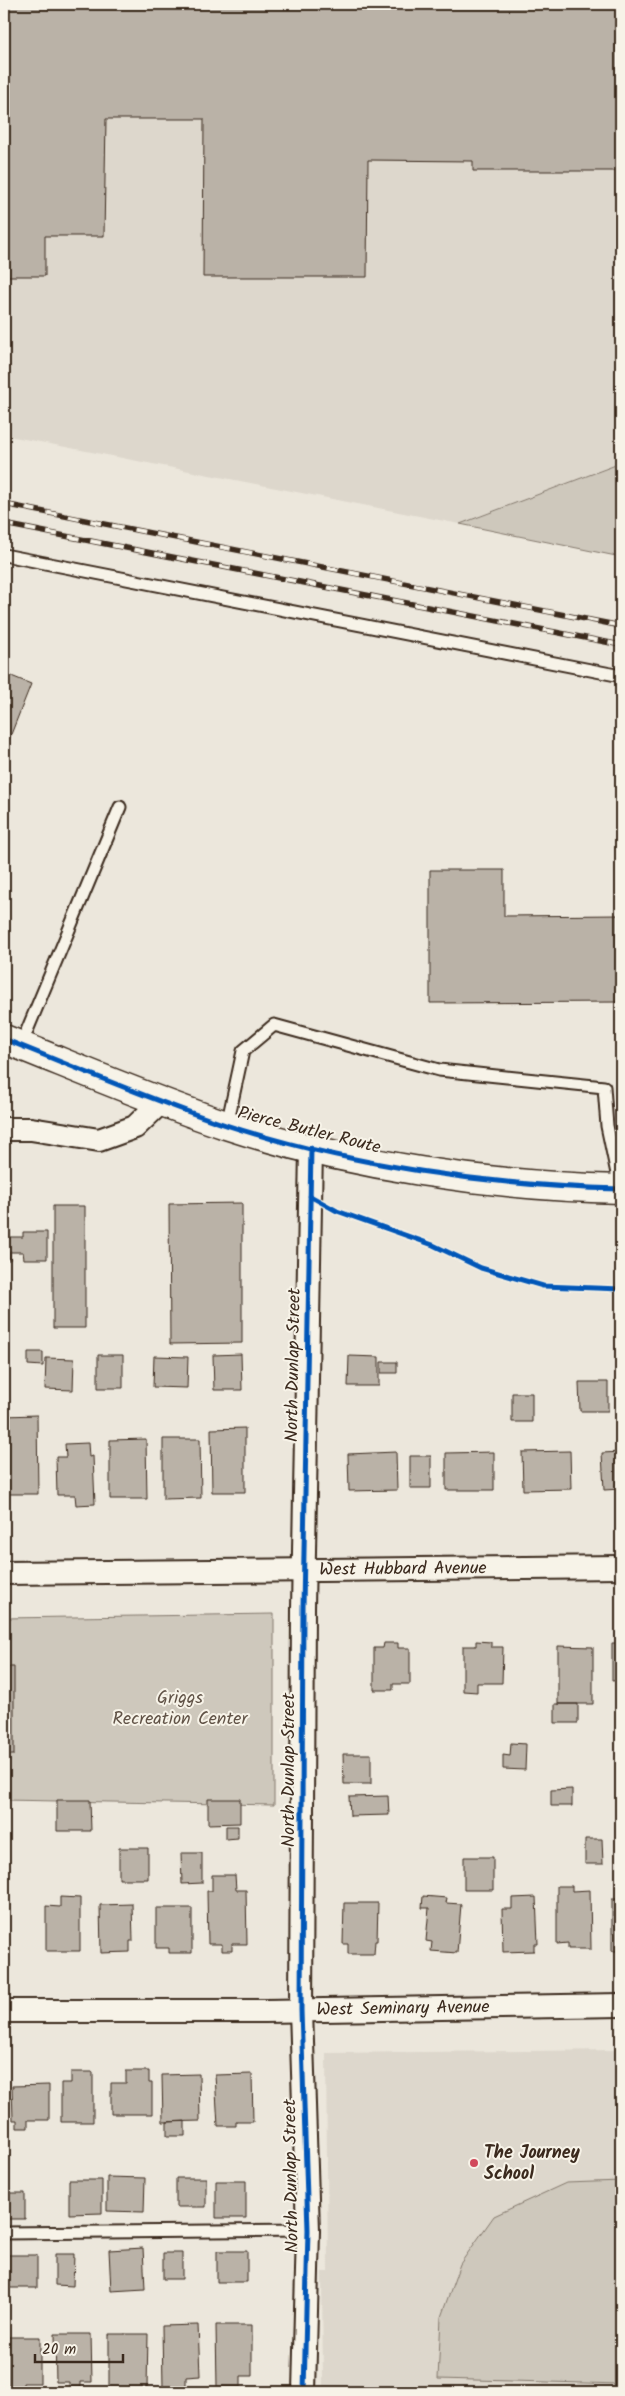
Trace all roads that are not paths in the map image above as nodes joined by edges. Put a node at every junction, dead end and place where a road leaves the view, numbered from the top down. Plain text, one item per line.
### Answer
1 (4, 555) edge
2 (621, 676) edge
3 (120, 807) dead end
4 (12, 1042) edge
5 (162, 1101) junction
6 (226, 1125) junction
7 (4, 1129) edge
8 (312, 1148) junction
9 (621, 1189) edge
10 (621, 1567) edge
11 (304, 1572) junction
12 (4, 1573) edge
13 (621, 2005) edge
14 (301, 2010) junction
15 (4, 2011) edge
16 (308, 2230) junction
17 (4, 2233) edge
18 (304, 2392) edge

1 - 2 lane
3 - 4 lane
4 - 5 main road, Pierce Butler Route
5 - 6 main road, Pierce Butler Route
5 - 7 street
6 - 8 main road, Pierce Butler Route
6 - 9 lane
8 - 9 main road, Pierce Butler Route
8 - 11 street, North Dunlap Street
10 - 11 street, West Hubbard Avenue
11 - 12 street, West Hubbard Avenue
11 - 14 street, North Dunlap Street
13 - 14 street, West Seminary Avenue
14 - 15 street, West Seminary Avenue
14 - 16 street, North Dunlap Street
16 - 17 lane
16 - 18 street, North Dunlap Street

